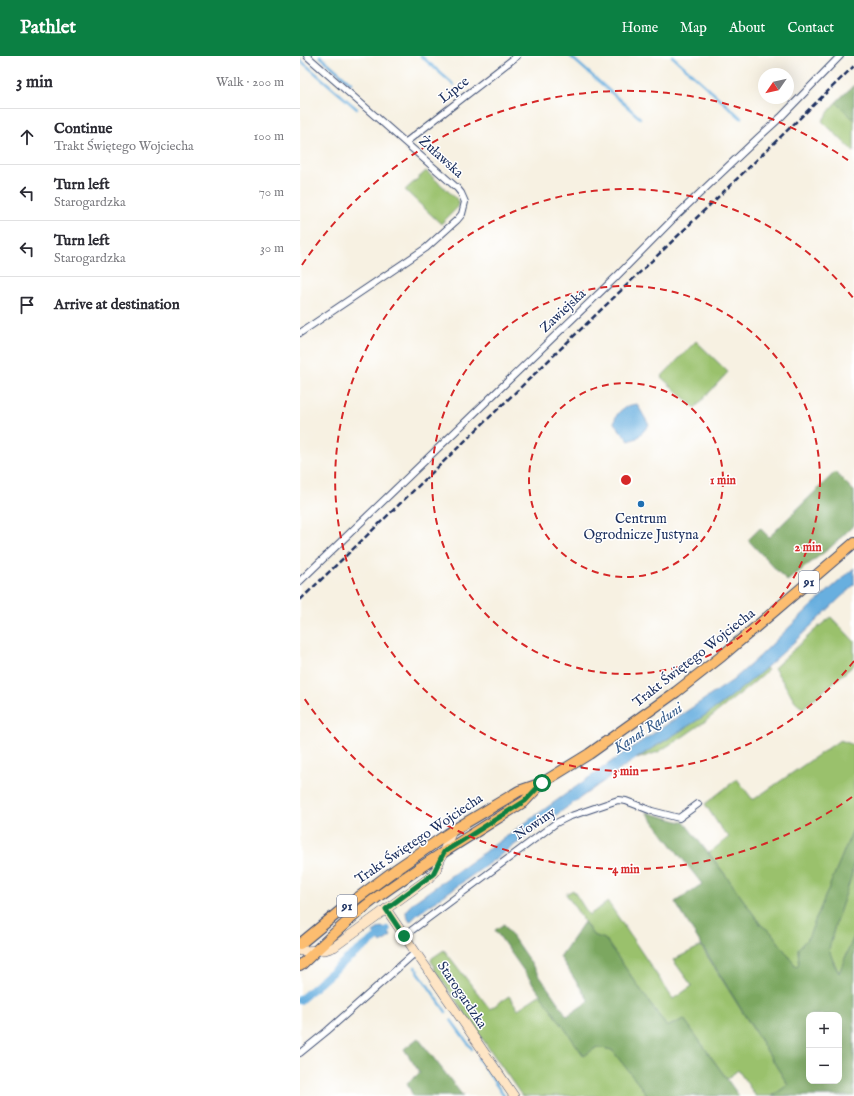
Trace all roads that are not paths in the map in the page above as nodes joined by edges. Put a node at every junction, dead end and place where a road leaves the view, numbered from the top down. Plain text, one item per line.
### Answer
1 (307, 56) edge
2 (517, 56) edge
3 (840, 56) edge
4 (406, 142) junction
5 (300, 333) edge
6 (854, 543) edge
7 (300, 581) edge
8 (542, 783) junction
9 (698, 804) dead end
10 (452, 831) junction
11 (444, 852) junction
12 (386, 909) junction
13 (404, 936) junction
14 (300, 944) edge
15 (300, 951) edge
16 (316, 951) junction
17 (416, 952) junction
18 (300, 966) edge
19 (300, 1053) edge
20 (514, 1096) edge

1 - 4 street, Żuławska
2 - 4 street, Lipce
3 - 7 street, Zawiejska
4 - 5 street, Żuławska
6 - 8 main road, Trakt Świętego Wojciecha / 91
8 - 10 main road, Trakt Świętego Wojciecha / 91
8 - 11 main road, Trakt Świętego Wojciecha / 91
9 - 13 street, Nowiny
10 - 11 main road
10 - 14 main road, Trakt Świętego Wojciecha / 91
11 - 12 main road
11 - 16 main road, Trakt Świętego Wojciecha / 91
12 - 13 main road, Starogardzka
12 - 16 main road
13 - 17 main road, Starogardzka
15 - 16 main road
16 - 18 main road, Trakt Świętego Wojciecha / 91
17 - 19 street
17 - 20 main road, Starogardzka

